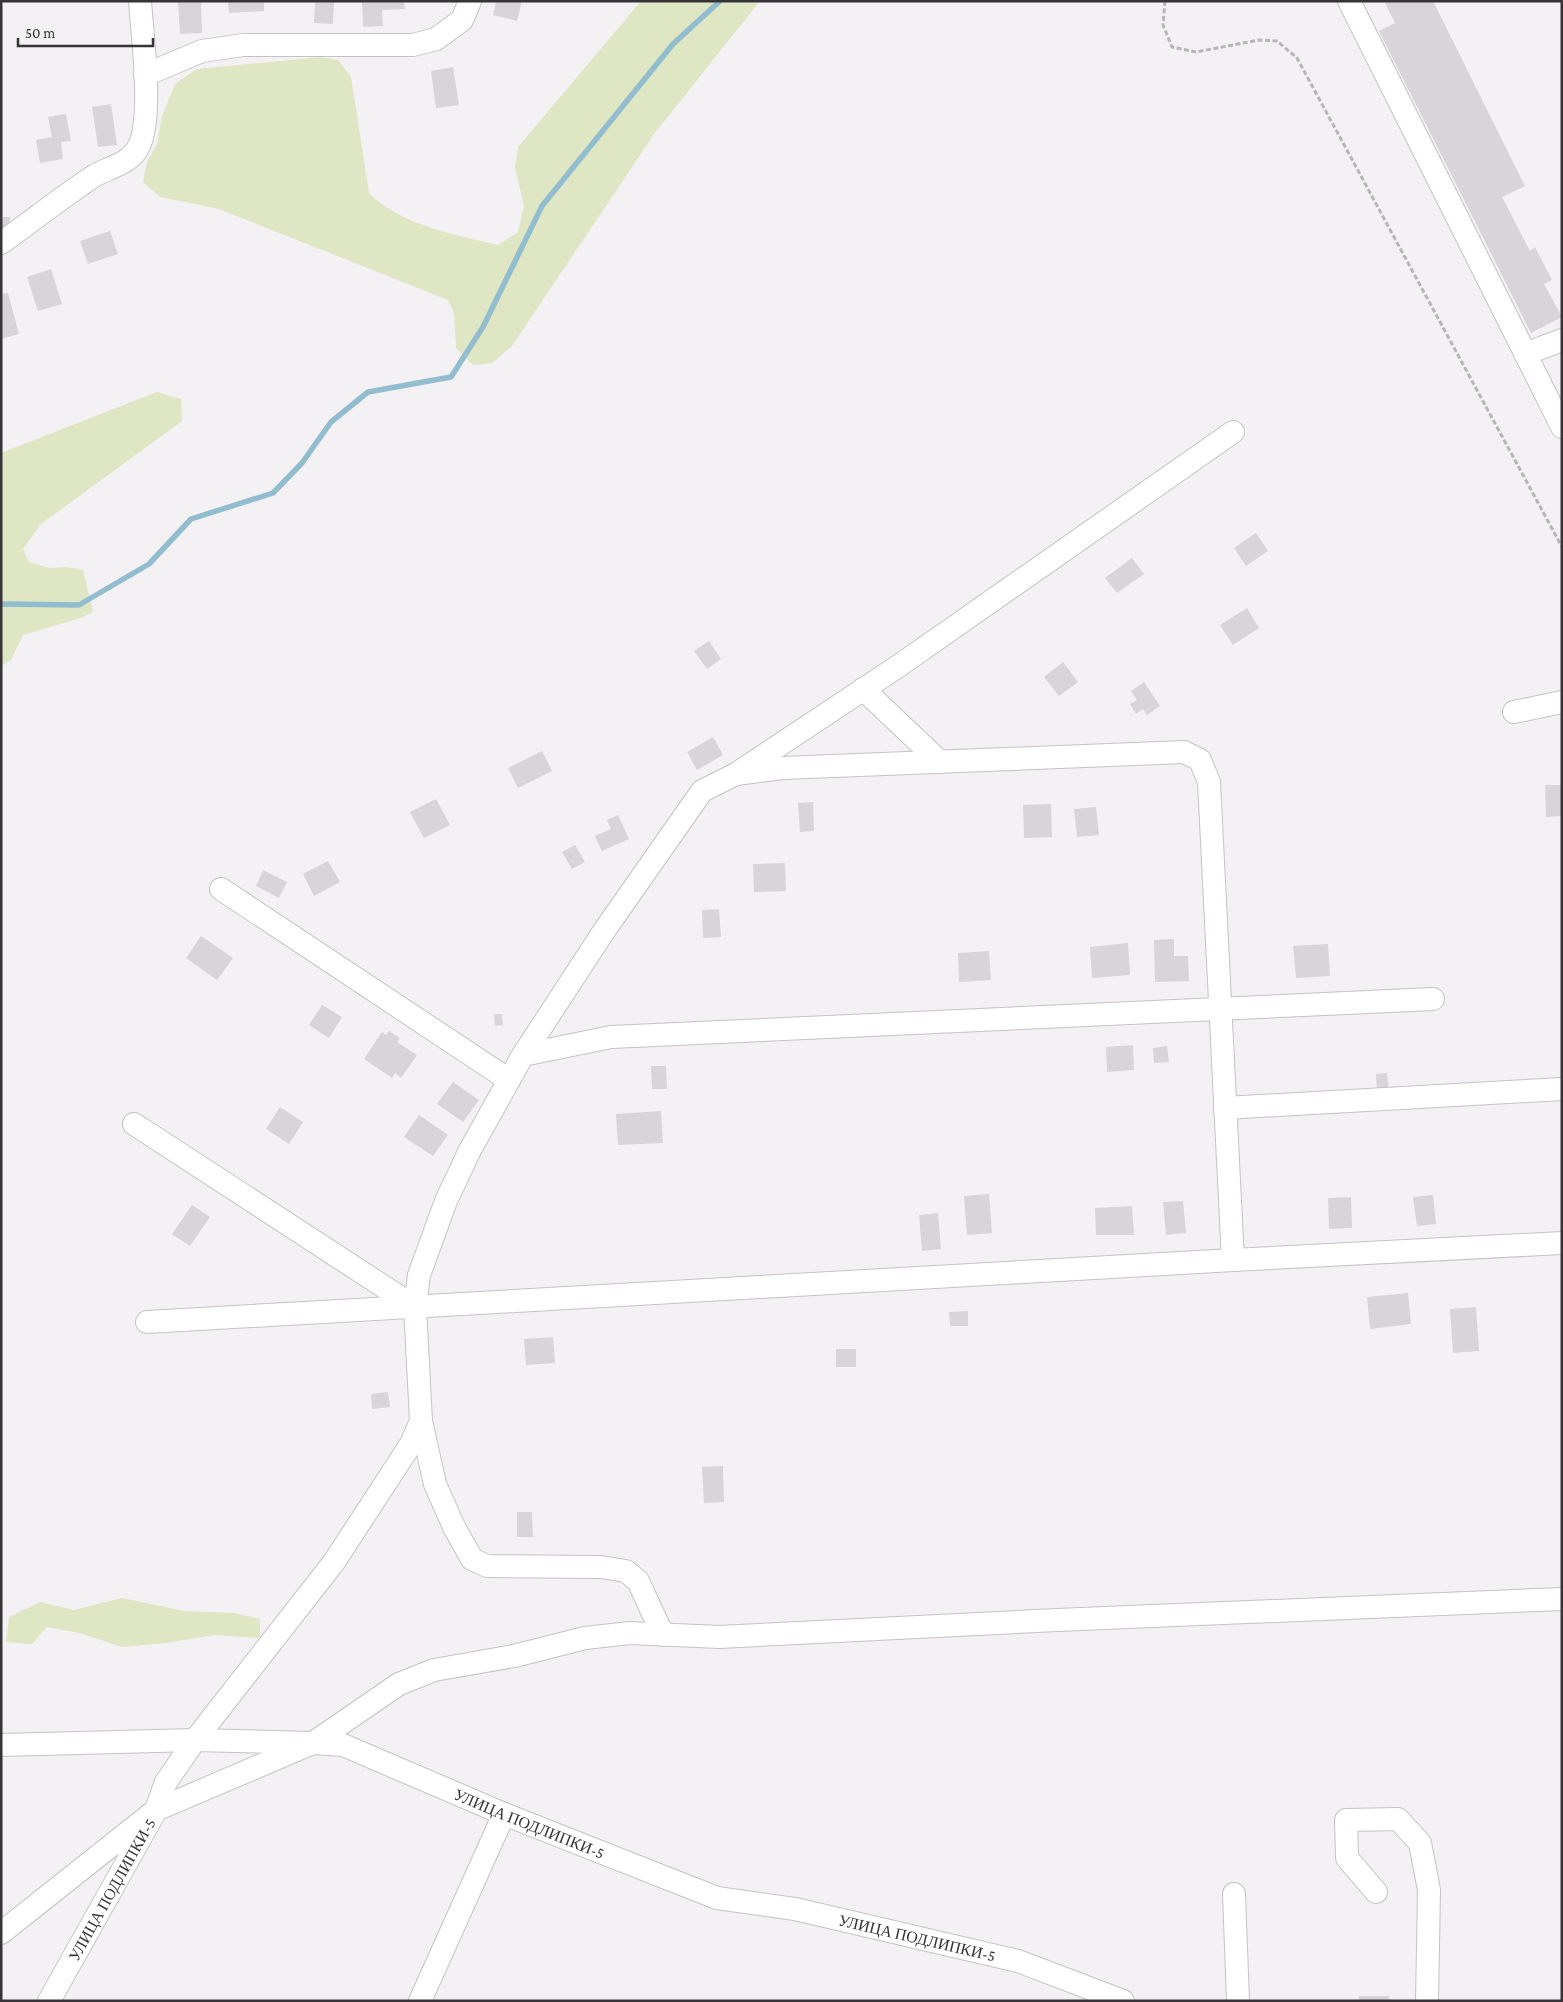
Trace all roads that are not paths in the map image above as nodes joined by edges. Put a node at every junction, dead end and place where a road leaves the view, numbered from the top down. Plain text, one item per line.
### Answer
1 (140, 1) edge
2 (470, 1) edge
3 (1349, 1) edge
4 (145, 75) junction
5 (1, 243) edge
6 (1562, 340) edge
7 (1525, 354) junction
8 (1562, 427) edge
9 (1233, 432) dead end
10 (863, 689) junction
11 (1562, 702) edge
12 (1514, 712) dead end
13 (940, 762) junction
14 (736, 774) junction
15 (221, 889) dead end
16 (1433, 998) dead end
17 (1220, 1008) junction
18 (523, 1055) junction
19 (509, 1080) junction
20 (1562, 1089) edge
21 (1225, 1108) junction
22 (134, 1124) dead end
23 (1562, 1243) edge
24 (1233, 1260) junction
25 (415, 1307) junction
26 (147, 1322) dead end
27 (421, 1421) junction
28 (1562, 1599) edge
29 (663, 1634) junction
30 (195, 1740) junction
31 (313, 1743) junction
32 (1, 1746) edge
33 (156, 1810) junction
34 (504, 1814) junction
35 (1376, 1892) dead end
36 (1234, 1894) dead end
37 (1, 1933) edge
38 (49, 2001) edge
39 (420, 2001) edge
40 (1123, 2001) edge
41 (1238, 2001) edge
42 (1427, 2001) edge

1 - 4 street
2 - 4 street
3 - 7 street
4 - 5 street
6 - 7 street
7 - 8 street
9 - 10 street
10 - 13 street
10 - 14 street
11 - 12 street
13 - 14 street
13 - 17 street
14 - 18 street
15 - 19 street
16 - 17 street
17 - 18 street
17 - 21 street
18 - 19 street
19 - 25 street
20 - 21 street
21 - 24 street
22 - 25 street
23 - 24 street
24 - 25 street
25 - 26 street
25 - 27 street
27 - 29 street
27 - 30 street
28 - 29 street
29 - 31 street
30 - 31 street
30 - 32 street
30 - 33 street
31 - 33 street, УЛИЦА ПОДЛИПКИ-5
31 - 34 street, УЛИЦА ПОДЛИПКИ-5
33 - 37 street
33 - 38 street, УЛИЦА ПОДЛИПКИ-5
34 - 39 street
34 - 40 street, УЛИЦА ПОДЛИПКИ-5
35 - 42 street
36 - 41 street

